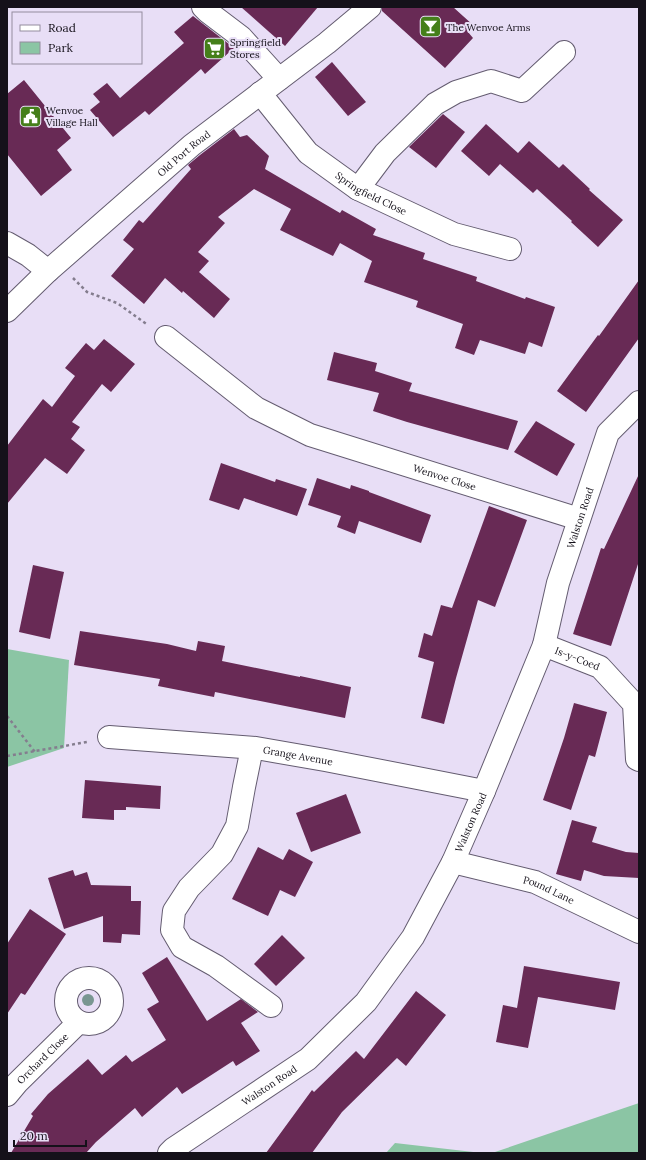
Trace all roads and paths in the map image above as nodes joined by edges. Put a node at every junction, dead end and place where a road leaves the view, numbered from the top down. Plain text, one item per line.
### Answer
1 (203, 7) edge
2 (370, 7) edge
3 (564, 52) dead end
4 (279, 79) junction
5 (260, 93) junction
6 (358, 189) junction
7 (7, 243) edge
8 (510, 249) dead end
9 (53, 267) junction
10 (7, 311) edge
11 (166, 337) joint
12 (639, 402) edge
13 (579, 519) junction
14 (544, 645) junction
15 (7, 716) edge
16 (109, 737) joint
17 (252, 748) junction
18 (35, 752) junction
19 (7, 756) edge
20 (639, 760) edge
21 (484, 791) junction
22 (453, 862) junction
23 (639, 932) edge
24 (271, 1006) dead end
25 (79, 1022) dead end
26 (7, 1095) edge
27 (169, 1153) edge

1 - 4 street
2 - 4 street, Old Port Road
3 - 6 street
4 - 5 street, Old Port Road
5 - 6 street, Springfield Close
5 - 9 street, Old Port Road
6 - 8 street, Springfield Close
7 - 9 street
9 - 10 street, Old Port Road
9 - 11 path
11 - 13 street, Wenvoe Close
12 - 13 street, Walston Road
13 - 14 street, Walston Road
14 - 20 street, Is-y-Coed
14 - 21 street, Walston Road
15 - 18 path
16 - 17 street, Grange Avenue
16 - 18 path
17 - 21 street, Grange Avenue
17 - 24 street
18 - 19 path
21 - 22 street, Walston Road
22 - 23 street, Pound Lane
22 - 27 street, Walston Road
25 - 26 street, Orchard Close

